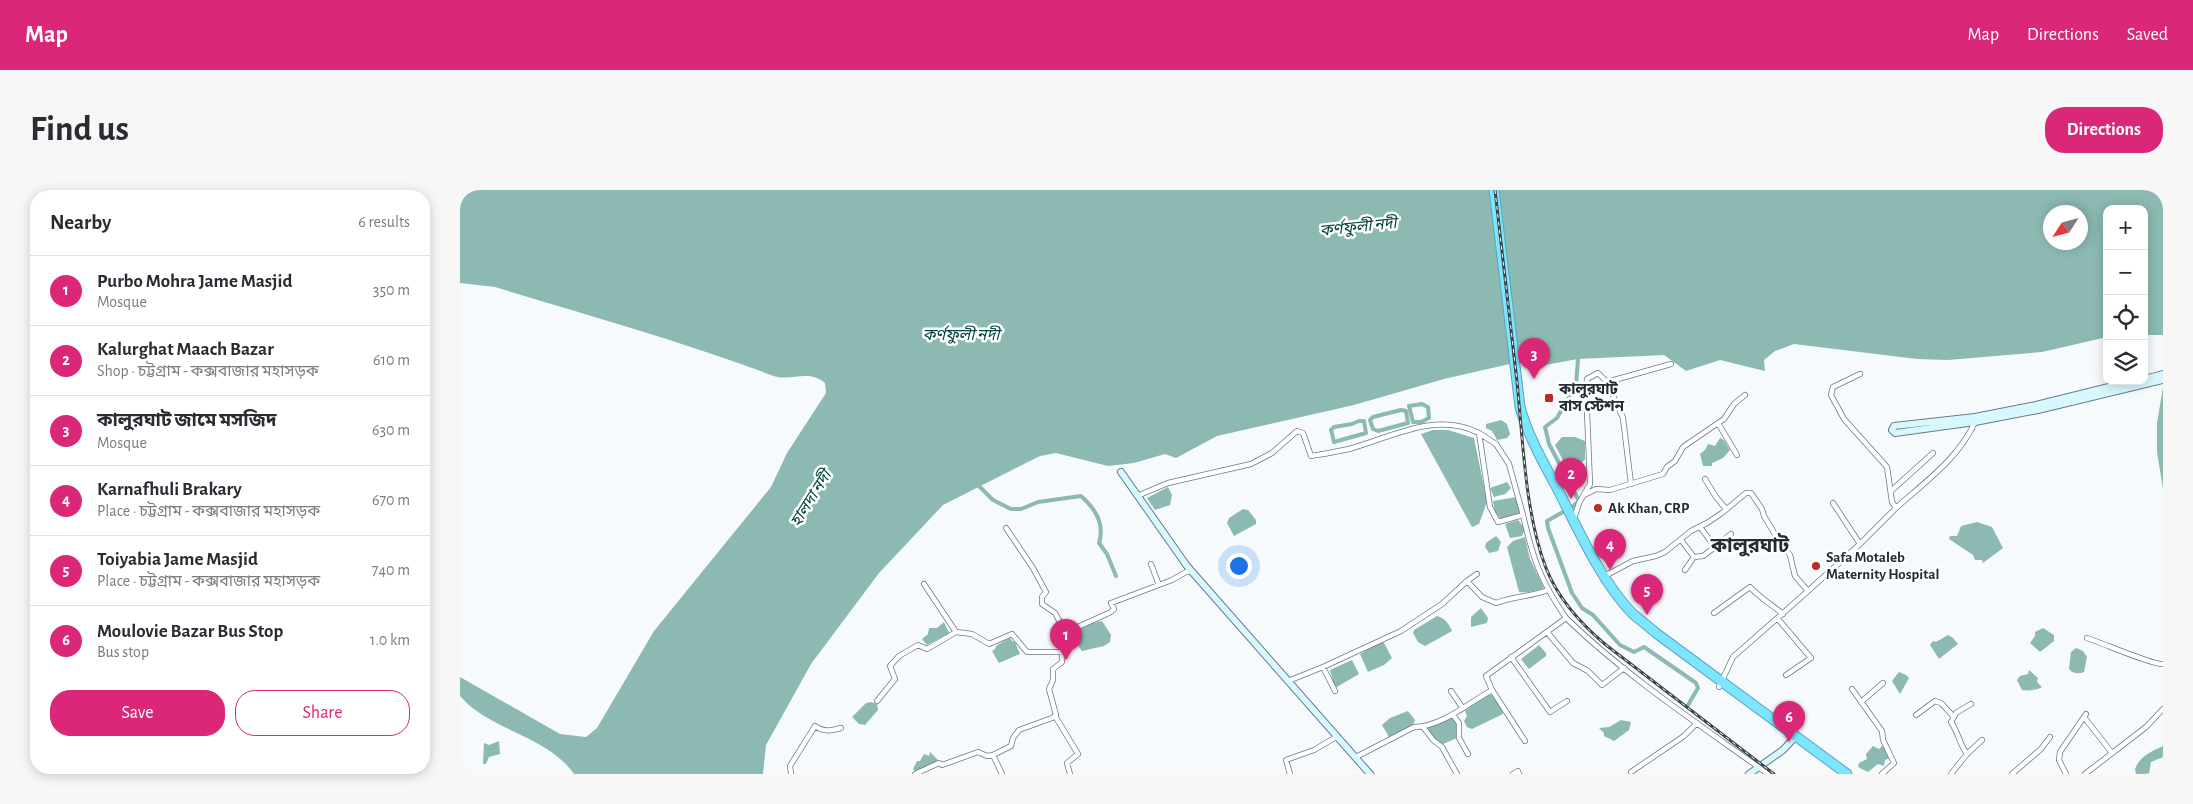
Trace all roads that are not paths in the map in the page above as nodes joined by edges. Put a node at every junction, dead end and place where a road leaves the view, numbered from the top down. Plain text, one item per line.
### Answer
1 (1494, 190) edge
2 (1671, 364) dead end
3 (1860, 374) dead end
4 (2163, 374) edge
5 (2149, 379) edge
6 (2163, 380) edge
7 (1607, 382) junction
8 (2117, 385) edge
9 (1745, 395) dead end
10 (1975, 422) junction
11 (1718, 424) junction
12 (1479, 433) junction
13 (1932, 453) dead end
14 (1737, 455) dead end
15 (1121, 472) dead end
16 (1705, 479) dead end
17 (1631, 484) junction
18 (1891, 491) junction
19 (1584, 495) junction
20 (1138, 496) junction
21 (1834, 503) dead end
22 (1896, 508) junction
23 (1726, 509) junction
24 (1523, 515) junction
25 (1570, 516) junction
26 (1700, 527) junction
27 (1006, 528) dead end
28 (1731, 534) dead end
29 (1681, 540) junction
30 (1860, 544) junction
31 (1715, 547) junction
32 (1694, 557) junction
33 (1151, 564) dead end
34 (1685, 570) dead end
35 (1192, 571) junction
36 (1477, 574) dead end
37 (1603, 577) junction
38 (1467, 581) junction
39 (924, 584) dead end
40 (1159, 585) junction
41 (1548, 590) junction
42 (1808, 591) junction
43 (1714, 613) dead end
44 (1783, 614) junction
45 (1566, 618) junction
46 (1778, 619) junction
47 (956, 632) junction
48 (1547, 632) junction
49 (2087, 638) dead end
50 (1063, 639) junction
51 (1063, 652) junction
52 (1511, 657) junction
53 (2163, 664) edge
54 (1323, 667) junction
55 (1624, 668) junction
56 (1786, 675) dead end
57 (1288, 681) junction
58 (1884, 683) dead end
59 (1720, 685) junction
60 (1492, 690) junction
61 (1852, 690) dead end
62 (1335, 691) dead end
63 (1451, 691) dead end
64 (877, 701) dead end
65 (1567, 701) dead end
66 (1861, 702) junction
67 (1972, 704) dead end
68 (1462, 707) junction
69 (2163, 710) edge
70 (1916, 714) dead end
71 (1453, 715) junction
72 (1055, 716) junction
73 (1953, 716) junction
74 (1697, 723) junction
75 (1423, 727) junction
76 (841, 728) dead end
77 (1336, 737) junction
78 (2050, 737) dead end
79 (1793, 739) junction
80 (1982, 740) dead end
81 (1525, 741) dead end
82 (2112, 753) junction
83 (1468, 754) dead end
84 (1967, 754) junction
85 (993, 755) junction
86 (1356, 757) junction
87 (1759, 767) junction
88 (1631, 772) dead end
89 (791, 774) edge
90 (915, 774) edge
91 (1002, 774) edge
92 (1070, 774) edge
93 (1290, 774) edge
94 (1370, 774) edge
95 (1457, 774) edge
96 (1512, 774) edge
97 (1520, 774) edge
98 (1749, 774) edge
99 (1768, 774) edge
100 (1840, 774) edge
101 (1847, 774) edge
102 (1882, 774) edge
103 (1950, 774) edge
104 (2012, 774) edge
105 (2066, 774) edge
106 (2085, 774) edge

1 - 25 highway
2 - 7 street
3 - 18 street
4 - 5 main road
5 - 6 main road
5 - 10 main road
7 - 17 street
7 - 19 street
8 - 10 main road
9 - 11 street
10 - 22 street
11 - 14 street
11 - 17 street
12 - 20 street
12 - 24 street
12 - 24 street
13 - 18 street
15 - 20 main road
16 - 23 street
17 - 19 street
18 - 22 street
19 - 25 street
20 - 35 main road
21 - 30 street
22 - 30 street
23 - 26 street
23 - 42 street
24 - 41 street
25 - 37 highway
26 - 29 street
26 - 31 street
27 - 50 street
28 - 31 street
29 - 32 street
29 - 37 street
30 - 42 street
31 - 32 street
32 - 34 street
33 - 40 street
35 - 40 street
35 - 57 main road
36 - 38 street
37 - 59 highway
38 - 41 street
38 - 54 street
39 - 47 street
40 - 50 street
41 - 45 street
42 - 44 street
43 - 44 street
44 - 46 street
45 - 48 street
45 - 55 street
46 - 56 street
46 - 59 street
47 - 51 street
47 - 64 street
48 - 52 street
48 - 55 street
49 - 53 street
50 - 51 street
51 - 72 street
52 - 60 street
52 - 65 street
54 - 57 street
54 - 62 street
55 - 74 street
57 - 77 main road
58 - 66 street
59 - 79 highway
60 - 68 street
60 - 81 street
61 - 66 street
63 - 68 street
66 - 102 street
67 - 73 street
68 - 71 street
69 - 82 street
70 - 73 street
71 - 75 street
71 - 83 street
72 - 85 street
72 - 92 street
73 - 84 street
74 - 87 street
74 - 88 street
75 - 86 street
75 - 95 street
76 - 89 street
77 - 86 main road
77 - 93 street
78 - 104 street
79 - 87 main road
79 - 100 highway
79 - 101 highway
80 - 84 street
82 - 105 street
82 - 106 street
84 - 103 street
85 - 90 street
85 - 91 street
86 - 94 main road
87 - 98 main road
87 - 99 street
96 - 97 street

